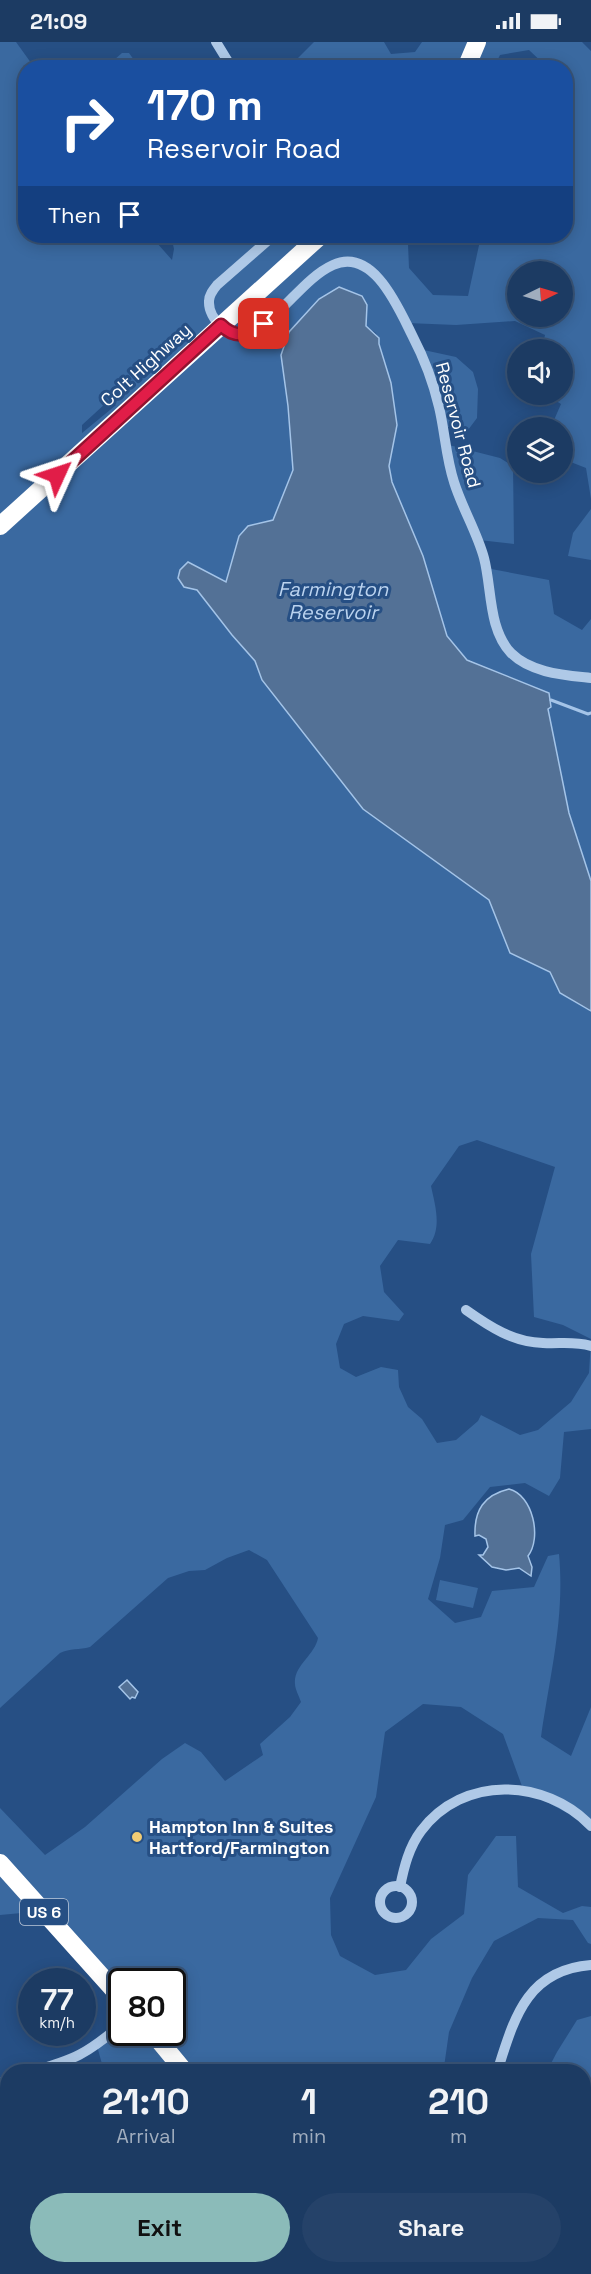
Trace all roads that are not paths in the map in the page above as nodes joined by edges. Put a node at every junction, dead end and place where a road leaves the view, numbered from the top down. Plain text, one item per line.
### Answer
1 (216, 42) edge
2 (477, 42) edge
3 (227, 60) edge
4 (469, 60) edge
5 (265, 243) edge
6 (312, 243) edge
7 (221, 325) junction
8 (0, 526) edge
9 (591, 678) edge
10 (466, 1310) dead end
11 (591, 1346) edge
12 (591, 1826) edge
13 (0, 1863) edge
14 (400, 1887) dead end
15 (591, 1965) edge
16 (108, 1983) edge
17 (108, 2036) edge
18 (164, 2046) edge
19 (56, 2064) edge
20 (178, 2064) edge
21 (500, 2064) edge

1 - 3 street
2 - 4 highway
5 - 7 street
6 - 7 highway, Colt Highway
7 - 8 highway, Colt Highway
7 - 9 street, Reservoir Road
10 - 11 street
12 - 14 street
13 - 16 highway, US 6
15 - 21 street
17 - 19 street
18 - 20 highway

